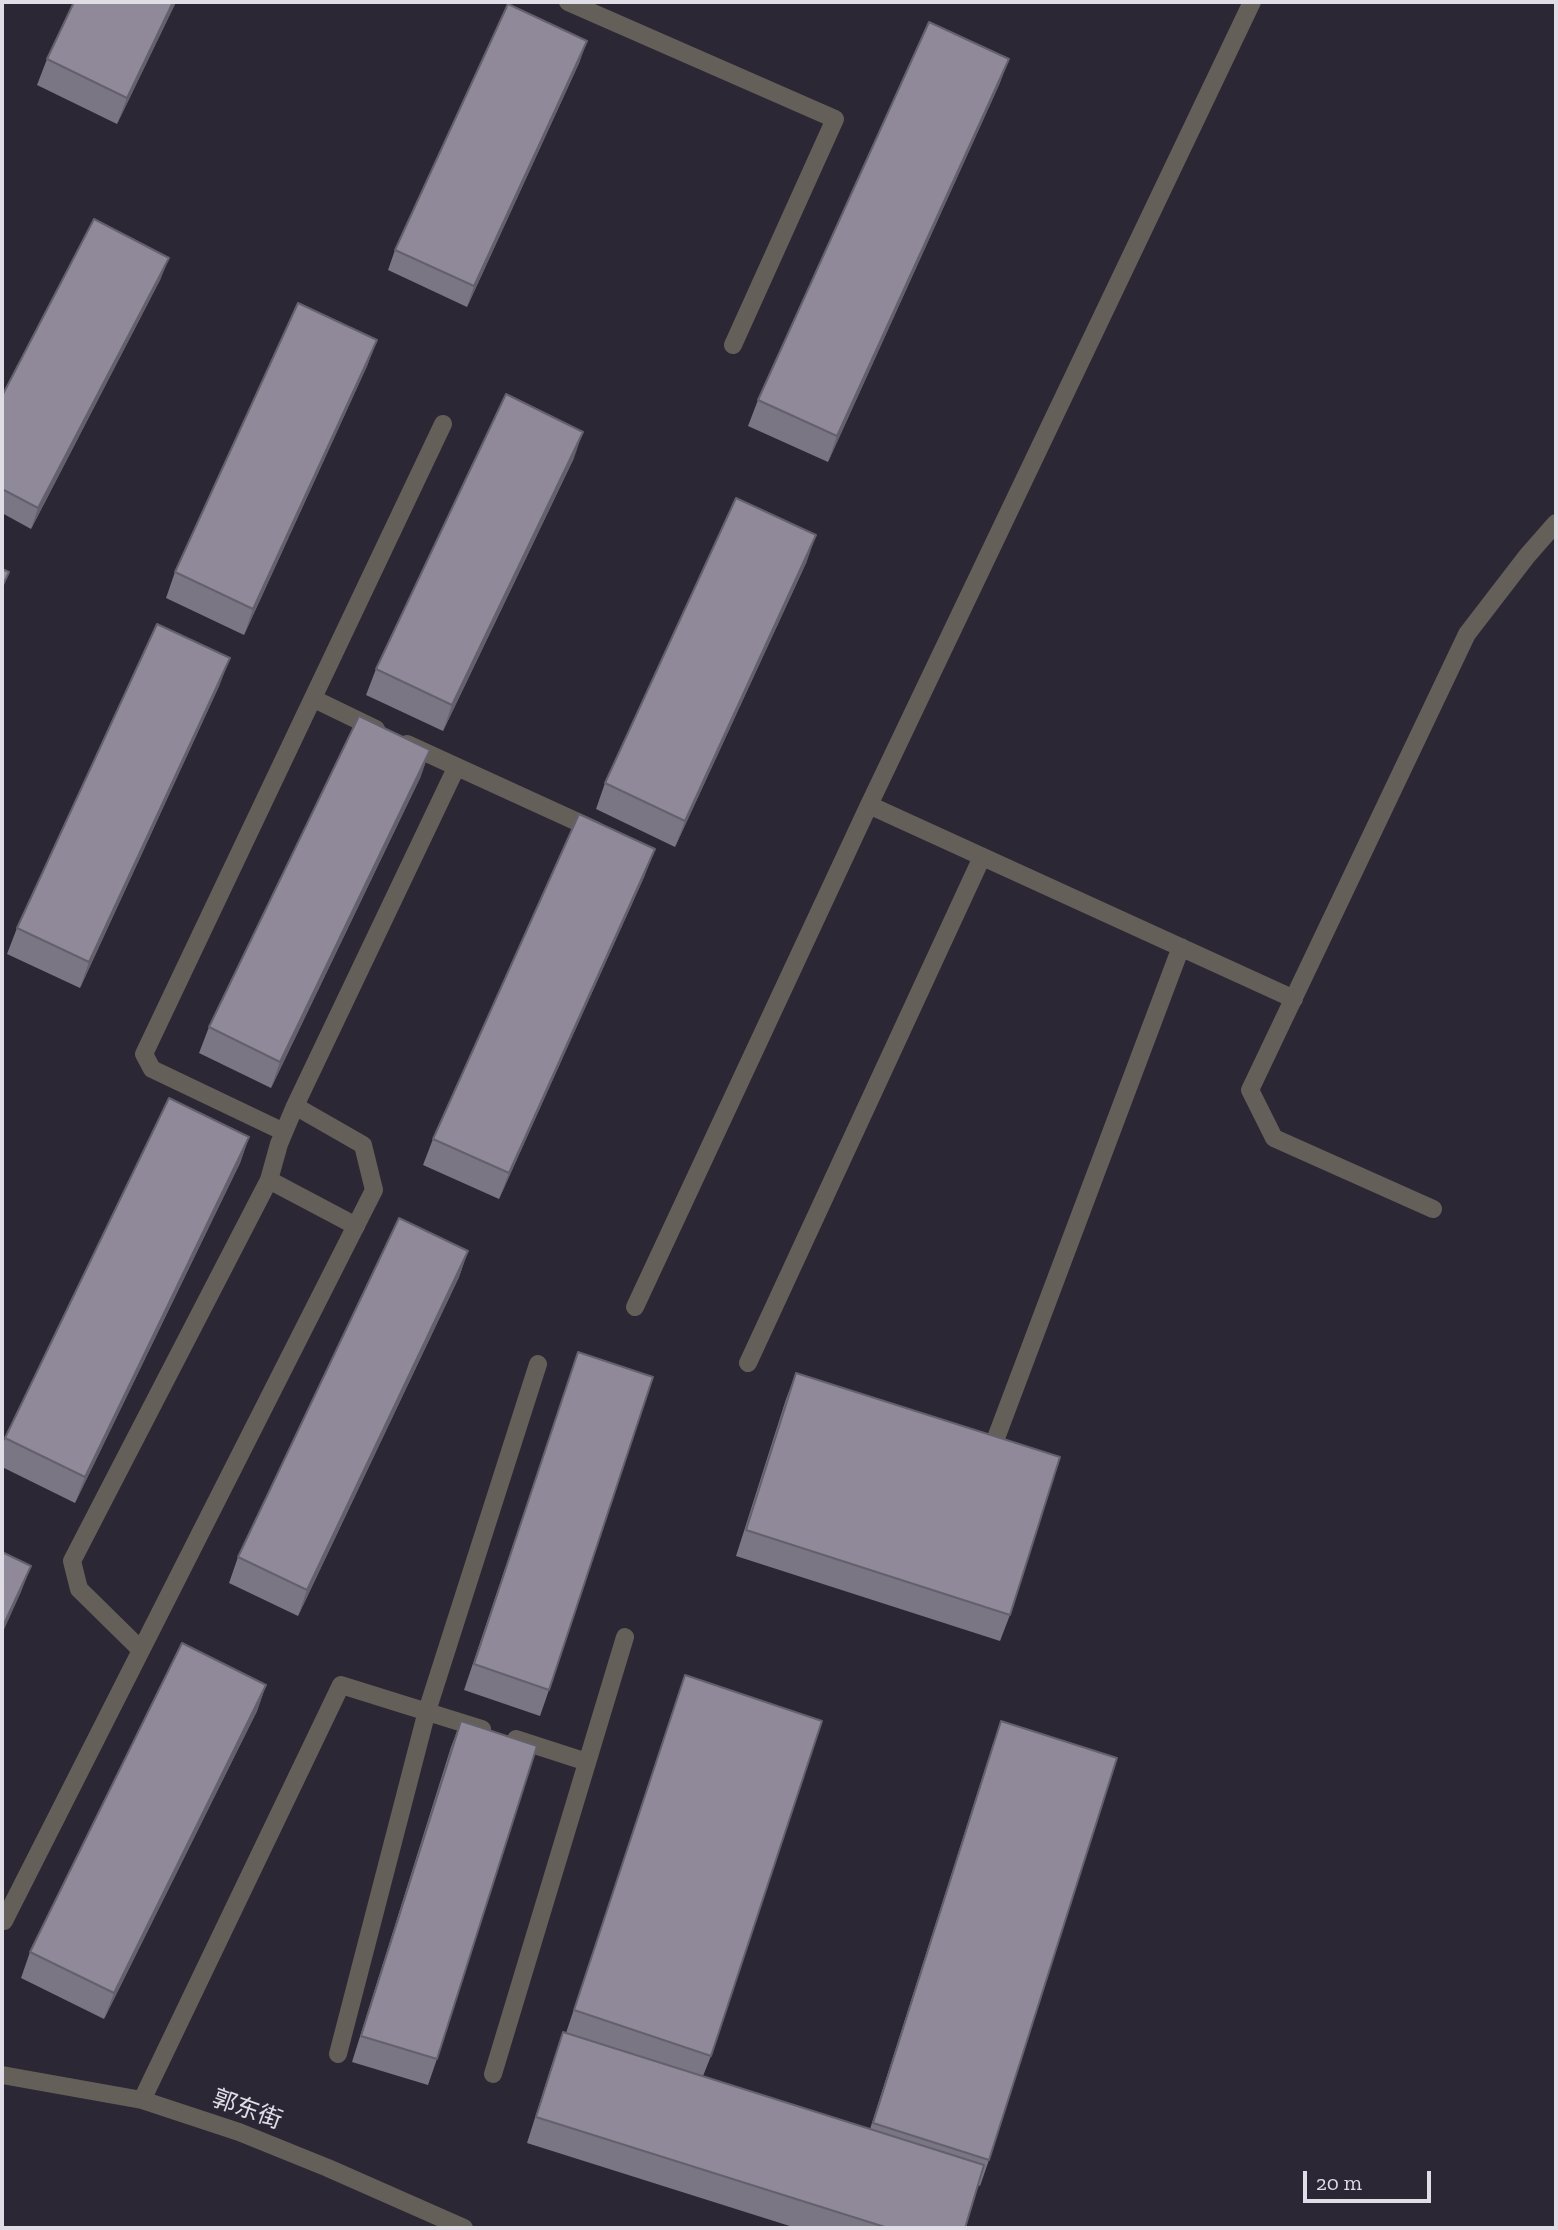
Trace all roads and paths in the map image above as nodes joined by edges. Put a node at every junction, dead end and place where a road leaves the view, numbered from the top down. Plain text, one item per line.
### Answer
1 (568, 2) edge
2 (1252, 2) edge
3 (733, 345) dead end
4 (443, 424) dead end
5 (1556, 523) edge
6 (314, 699) junction
7 (456, 768) junction
8 (869, 805) junction
9 (606, 834) edge
10 (982, 857) junction
11 (1181, 947) junction
12 (1294, 999) junction
13 (295, 1106) junction
14 (284, 1132) junction
15 (269, 1180) junction
16 (1433, 1209) dead end
17 (356, 1226) junction
18 (635, 1307) dead end
19 (748, 1363) dead end
20 (538, 1364) dead end
21 (996, 1438) edge
22 (625, 1637) dead end
23 (141, 1650) junction
24 (427, 1711) junction
25 (587, 1762) junction
26 (2, 1921) edge
27 (338, 2054) dead end
28 (493, 2074) dead end
29 (2, 2075) edge
30 (142, 2100) junction
31 (464, 2228) edge

1 - 3 street
2 - 8 street
4 - 6 street
5 - 12 street
6 - 7 street
6 - 14 street
7 - 9 street
7 - 13 street
8 - 10 street
8 - 18 street
10 - 11 street
10 - 19 street
11 - 12 street
11 - 21 street
12 - 16 street
13 - 14 street
13 - 17 street
14 - 15 street
15 - 17 street
15 - 23 street
17 - 23 street
20 - 24 street
22 - 25 street
23 - 26 street
24 - 25 street
24 - 27 street
24 - 30 street
25 - 28 street
29 - 30 street, 郭东街
30 - 31 street, 郭东街

